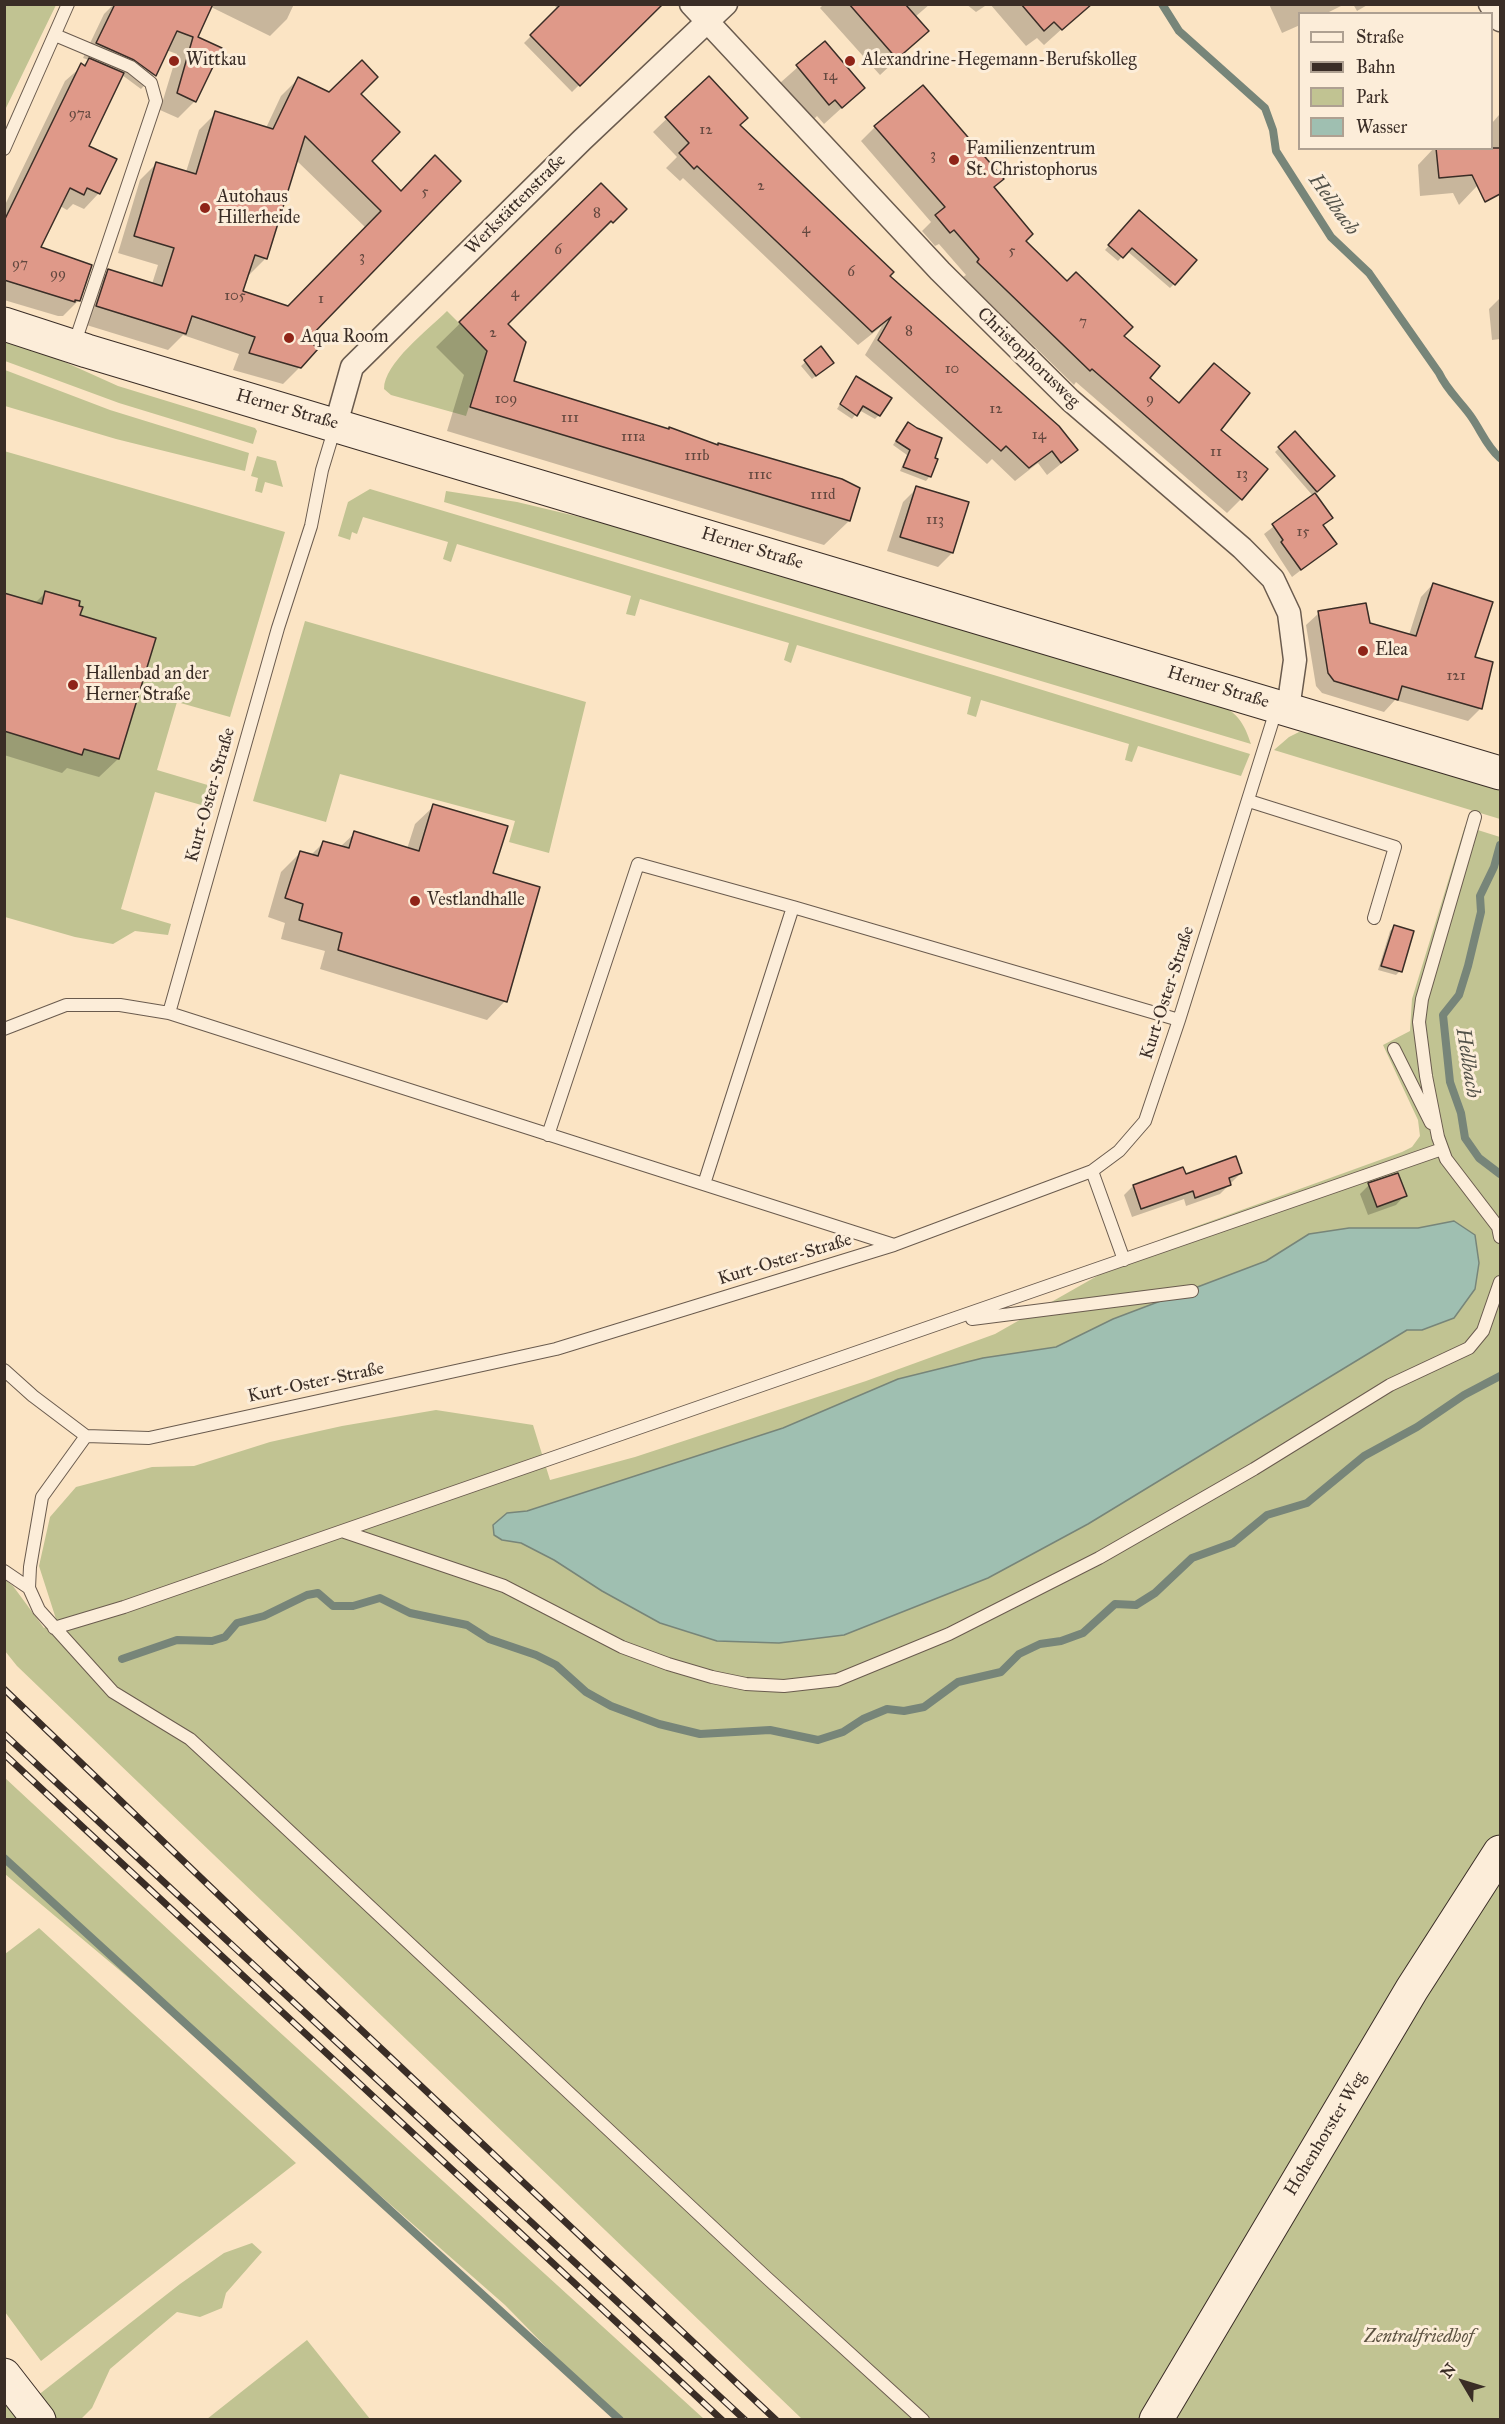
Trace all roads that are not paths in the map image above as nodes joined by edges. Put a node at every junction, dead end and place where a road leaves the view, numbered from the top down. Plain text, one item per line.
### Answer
1 (68, 4) edge
2 (691, 4) edge
3 (726, 4) edge
4 (1490, 4) edge
5 (1500, 21) edge
6 (707, 22) junction
7 (55, 35) junction
8 (4, 149) edge
9 (4, 324) edge
10 (74, 346) junction
11 (336, 424) junction
12 (1283, 707) junction
13 (1500, 773) edge
14 (1249, 801) junction
15 (1474, 817) dead end
16 (792, 907) junction
17 (1374, 918) dead end
18 (169, 1013) junction
19 (1179, 1020) junction
20 (4, 1029) edge
21 (1394, 1049) dead end
22 (548, 1135) junction
23 (1440, 1143) junction
24 (1092, 1171) junction
25 (704, 1184) junction
26 (1500, 1237) edge
27 (894, 1245) junction
28 (1124, 1260) junction
29 (1500, 1282) edge
30 (1192, 1291) dead end
31 (947, 1323) junction
32 (4, 1370) edge
33 (86, 1436) junction
34 (342, 1531) junction
35 (4, 1571) edge
36 (28, 1588) junction
37 (54, 1628) junction
38 (1500, 1852) edge
39 (4, 2375) edge
40 (39, 2420) edge
41 (923, 2420) edge
42 (1156, 2420) edge

1 - 7 lane
2 - 6 street, Christophorusweg
3 - 6 street, Werkstättenstraße
4 - 5 street
6 - 11 street, Werkstättenstraße
6 - 12 street, Christophorusweg
7 - 8 lane
7 - 10 lane
9 - 10 main road, Herner Straße
10 - 11 main road, Herner Straße
11 - 12 main road, Herner Straße
11 - 18 lane, Kurt-Oster-Straße
12 - 13 main road, Herner Straße
12 - 14 lane, Kurt-Oster-Straße
14 - 17 lane
14 - 19 lane, Kurt-Oster-Straße
15 - 23 lane
16 - 19 lane
16 - 22 lane
16 - 25 lane
18 - 20 lane
18 - 22 lane
19 - 24 lane, Kurt-Oster-Straße
21 - 23 lane
22 - 25 lane
23 - 26 lane
23 - 28 lane
24 - 27 lane, Kurt-Oster-Straße
24 - 28 lane
25 - 27 lane
27 - 33 lane, Kurt-Oster-Straße
28 - 31 lane
29 - 34 lane
30 - 31 lane
31 - 34 lane
32 - 33 lane
33 - 36 lane
34 - 37 lane
35 - 36 lane
36 - 37 lane
37 - 41 lane
38 - 42 main road, Hohenhorster Weg
39 - 40 main road

